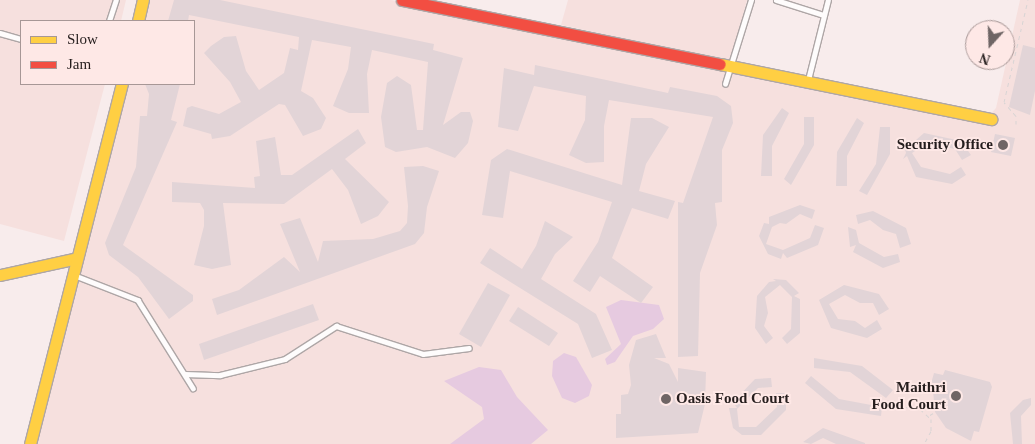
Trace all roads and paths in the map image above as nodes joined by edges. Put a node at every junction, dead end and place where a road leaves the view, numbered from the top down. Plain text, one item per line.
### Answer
1 (116, 0) edge
2 (144, 0) edge
3 (402, 0) edge
4 (751, 0) edge
5 (776, 0) edge
6 (828, 0) edge
7 (1028, 0) edge
8 (824, 15) junction
9 (109, 20) edge
10 (138, 20) edge
11 (0, 33) edge
12 (20, 39) edge
13 (733, 66) junction
14 (808, 80) junction
15 (725, 84) dead end
16 (122, 85) edge
17 (991, 119) dead end
18 (1016, 124) dead end
19 (77, 258) junction
20 (0, 275) edge
21 (73, 275) junction
22 (469, 348) dead end
23 (184, 374) junction
24 (193, 388) dead end
25 (905, 407) dead end
26 (935, 412) dead end
27 (929, 416) junction
28 (30, 444) edge
29 (924, 444) edge

1 - 9 lane
2 - 10 street
3 - 13 street
4 - 13 lane
5 - 8 lane
6 - 8 lane
7 - 18 path
8 - 14 lane
11 - 12 lane
13 - 14 street
13 - 15 lane
14 - 17 street
16 - 19 street
19 - 20 street
19 - 21 street
21 - 23 lane
21 - 28 street
22 - 23 lane
23 - 24 lane
25 - 27 path
26 - 27 path
27 - 29 path

